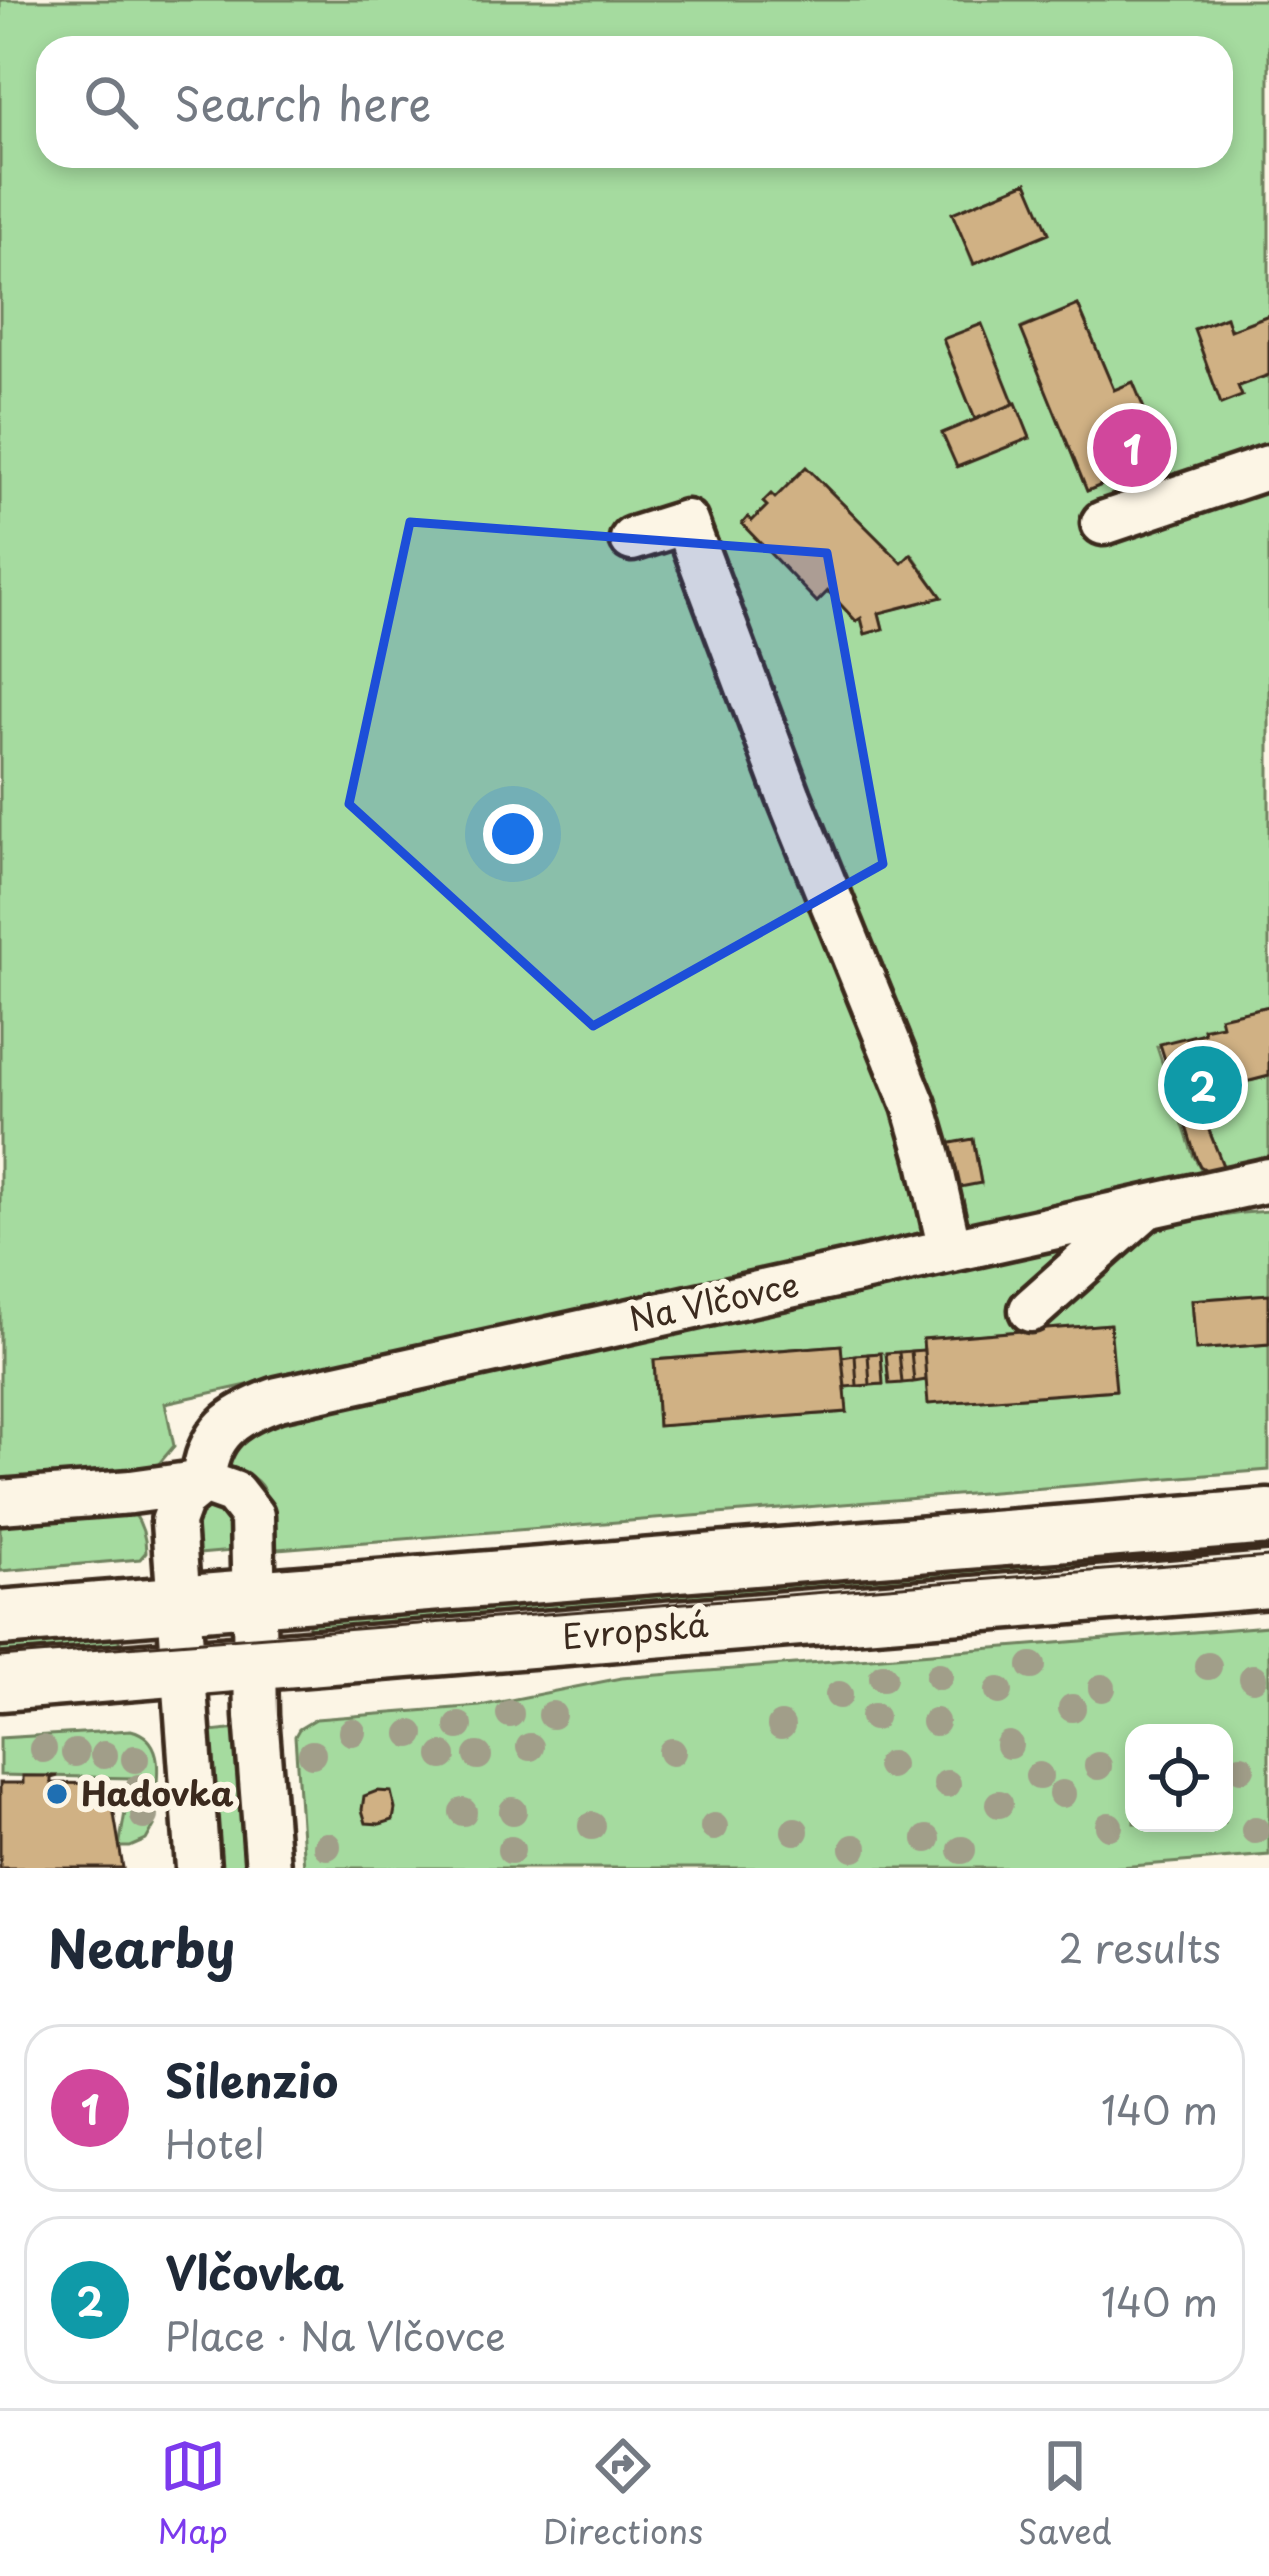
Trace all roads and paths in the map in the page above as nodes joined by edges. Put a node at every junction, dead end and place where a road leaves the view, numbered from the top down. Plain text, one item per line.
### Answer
1 (1269, 467) edge
2 (1103, 523) dead end
3 (632, 539) dead end
4 (1269, 1180) edge
5 (1145, 1208) junction
6 (950, 1250) junction
7 (1031, 1310) dead end
8 (203, 1482) junction
9 (0, 1502) edge
10 (1269, 1517) edge
11 (1269, 1580) edge
12 (251, 1599) junction
13 (178, 1605) junction
14 (0, 1618) edge
15 (255, 1662) junction
16 (182, 1668) junction
17 (0, 1683) edge
18 (198, 1868) edge
19 (268, 1868) edge

1 - 2 street
3 - 6 street
4 - 5 street, Na Vlčovce
5 - 6 street, Na Vlčovce
5 - 7 street
6 - 8 street, Na Vlčovce
8 - 9 street
8 - 12 street
8 - 13 street, Na Vlčovce
10 - 12 main road, Evropská
11 - 15 main road, Evropská
12 - 13 main road, Evropská
12 - 15 street
13 - 14 main road, Evropská
13 - 16 street, Na Vlčovce
15 - 16 main road, Evropská
15 - 19 street
16 - 17 main road, Evropská
16 - 18 street, Na Vlčovce

